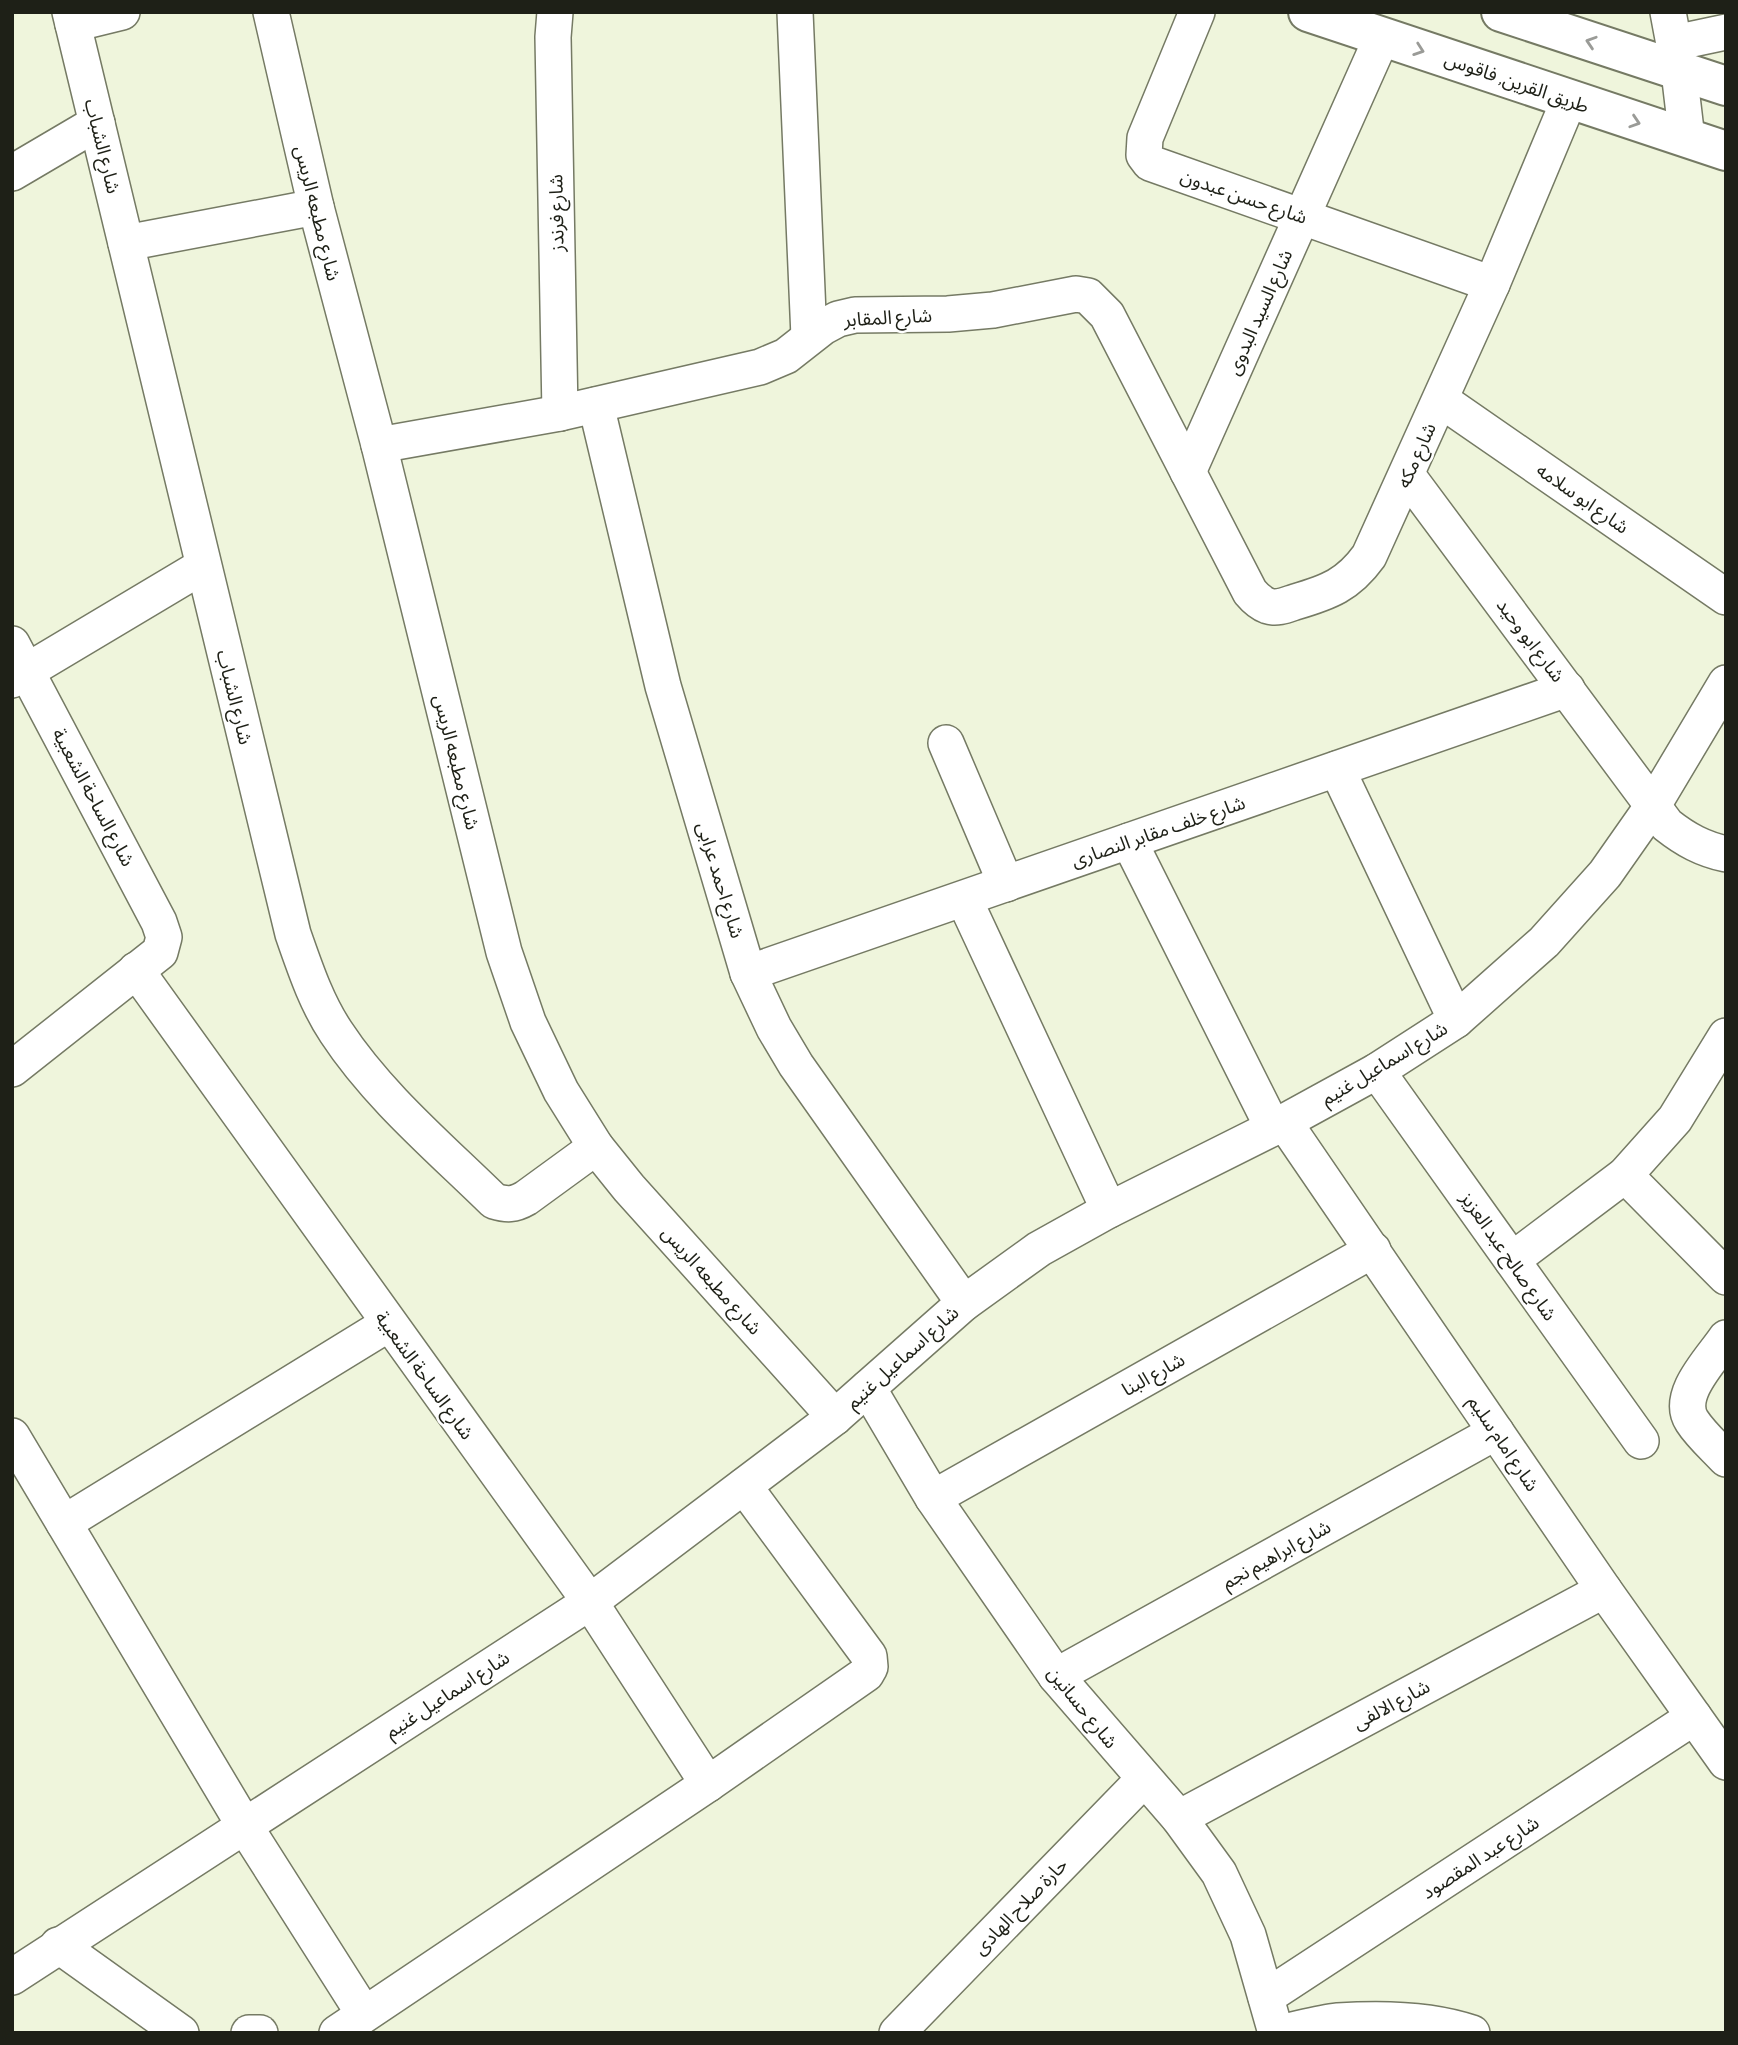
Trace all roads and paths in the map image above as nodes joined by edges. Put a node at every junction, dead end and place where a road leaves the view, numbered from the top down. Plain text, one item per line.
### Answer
1 (122, 12) edge
2 (271, 12) edge
3 (555, 12) edge
4 (795, 12) edge
5 (1197, 12) edge
6 (1308, 12) edge
7 (1501, 12) edge
8 (72, 18) edge
9 (1726, 32) edge
10 (1382, 37) junction
11 (1674, 42) edge
12 (1726, 86) edge
13 (1569, 100) junction
14 (97, 122) junction
15 (1687, 139) junction
16 (1726, 151) edge
17 (12, 173) edge
18 (316, 207) junction
19 (1302, 217) junction
20 (127, 243) junction
21 (1492, 284) junction
22 (809, 337) junction
23 (1441, 400) junction
24 (596, 405) junction
25 (560, 413) junction
26 (379, 445) junction
27 (1188, 472) junction
28 (1407, 475) junction
29 (203, 566) junction
30 (1726, 597) edge
31 (17, 665) edge
32 (1726, 683) edge
33 (1567, 689) junction
34 (946, 743) dead end
35 (1337, 769) junction
36 (1652, 807) junction
37 (1129, 841) junction
38 (1726, 854) edge
39 (1006, 884) junction
40 (964, 899) junction
41 (148, 961) junction
42 (748, 973) junction
43 (1456, 1020) junction
44 (1726, 1036) edge
45 (12, 1069) edge
46 (1377, 1071) junction
47 (1279, 1125) junction
48 (596, 1147) junction
49 (1625, 1175) junction
50 (1109, 1210) junction
51 (1373, 1250) junction
52 (1511, 1260) junction
53 (1726, 1277) edge
54 (964, 1303) junction
55 (388, 1324) junction
56 (1726, 1338) edge
57 (868, 1388) junction
58 (835, 1417) junction
59 (1496, 1432) junction
60 (12, 1436) edge
61 (1641, 1441) dead end
62 (1726, 1459) edge
63 (744, 1486) junction
64 (933, 1497) junction
65 (64, 1523) junction
66 (1604, 1590) junction
67 (590, 1602) junction
68 (1056, 1676) junction
69 (1694, 1717) junction
70 (1726, 1762) edge
71 (1144, 1779) junction
72 (708, 1784) junction
73 (1178, 1818) junction
74 (244, 1825) junction
75 (58, 1945) junction
76 (12, 1977) edge
77 (1266, 1997) junction
78 (350, 2024) edge
79 (181, 2033) edge
80 (248, 2033) edge
81 (260, 2033) edge
82 (897, 2033) edge
83 (1278, 2033) edge
84 (1472, 2033) edge

1 - 8 street
2 - 18 street, شارع مطبعه الريس
3 - 25 street, شارع فرندز
4 - 22 street
5 - 19 street, شارع حسن عبدون
6 - 10 main road, طريق القرين, فاقوس
11 -> 7 main road
8 - 14 street, شارع الشباب
9 - 11 street
10 -> 13 main road, طريق القرين, فاقوس
10 - 19 street, شارع السيد البدوى
11 - 12 main road
11 - 15 street
13 -> 15 main road, طريق القرين, فاقوس
13 - 21 street, شارع مكه
14 - 17 street
14 - 20 street, شارع الشباب
15 - 16 main road, طريق القرين, فاقوس
18 - 20 street
18 - 26 street, شارع مطبعه الريس
19 - 21 street, شارع حسن عبدون
19 - 27 street, شارع السيد البدوى
20 - 29 street, شارع الشباب
21 - 23 street, شارع مكه
22 - 24 street, شارع المقابر
22 - 27 street, شارع المقابر
23 - 28 street, شارع مكه
23 - 30 street, شارع ابو سلامه
24 - 25 street, شارع المقابر
24 - 42 street, شارع احمد عرابى
25 - 26 street, شارع المقابر
26 - 48 street, شارع مطبعه الريس
27 - 28 street, شارع مكه
28 - 33 street, شارع ابو وحيد
29 - 31 street
29 - 48 street, شارع الشباب
31 - 41 street, شارع الساحة الشعبية
32 - 36 street, شارع اسماعيل غنيم
33 - 35 street, شارع خلف مقابر النصارى
33 - 36 street, شارع ابو وحيد
34 - 39 street
35 - 37 street, شارع خلف مقابر النصارى
35 - 43 street
36 - 38 street, شارع ابو وحيد
36 - 43 street, شارع اسماعيل غنيم
37 - 39 street, شارع خلف مقابر النصارى
37 - 47 street, شارع امام سليم
39 - 40 street, شارع خلف مقابر النصارى
40 - 42 street, شارع خلف مقابر النصارى
40 - 50 street
41 - 45 street
41 - 55 street, شارع الساحة الشعبية
42 - 54 street, شارع احمد عرابى
43 - 46 street, شارع اسماعيل غنيم
44 - 49 street
46 - 47 street, شارع اسماعيل غنيم
46 - 52 street, شارع صالح عبد العزيز
47 - 50 street, شارع اسماعيل غنيم
47 - 51 street, شارع امام سليم
48 - 58 street, شارع مطبعه الريس
49 - 52 street
49 - 53 street
50 - 54 street, شارع اسماعيل غنيم
51 - 59 street, شارع امام سليم
51 - 64 street, شارع البنا
52 - 61 street, شارع صالح عبد العزيز
54 - 57 street, شارع اسماعيل غنيم
55 - 65 street
55 - 67 street, شارع الساحة الشعبية
56 - 62 street
57 - 58 street, شارع اسماعيل غنيم
57 - 64 street, شارع حسانين
58 - 63 street, شارع اسماعيل غنيم
59 - 66 street, شارع امام سليم
59 - 68 street, شارع ابراهيم نجم
60 - 65 street
63 - 67 street, شارع اسماعيل غنيم
63 - 72 street
64 - 68 street, شارع حسانين
65 - 74 street
66 - 69 street, شارع امام سليم
66 - 73 street, شارع الالفى
67 - 72 street, شارع الساحة الشعبية
67 - 74 street, شارع اسماعيل غنيم
68 - 71 street, شارع حسانين
69 - 70 street, شارع امام سليم
69 - 77 street, شارع عبد المقصود
71 - 73 street, شارع حسانين
71 - 82 street, حارة صلاح الهادى
72 - 78 street
73 - 77 street, شارع حسانين
74 - 75 street, شارع اسماعيل غنيم
74 - 78 street
75 - 76 street, شارع اسماعيل غنيم
75 - 79 street
77 - 83 street, شارع حسانين
80 - 81 street
83 - 84 street

